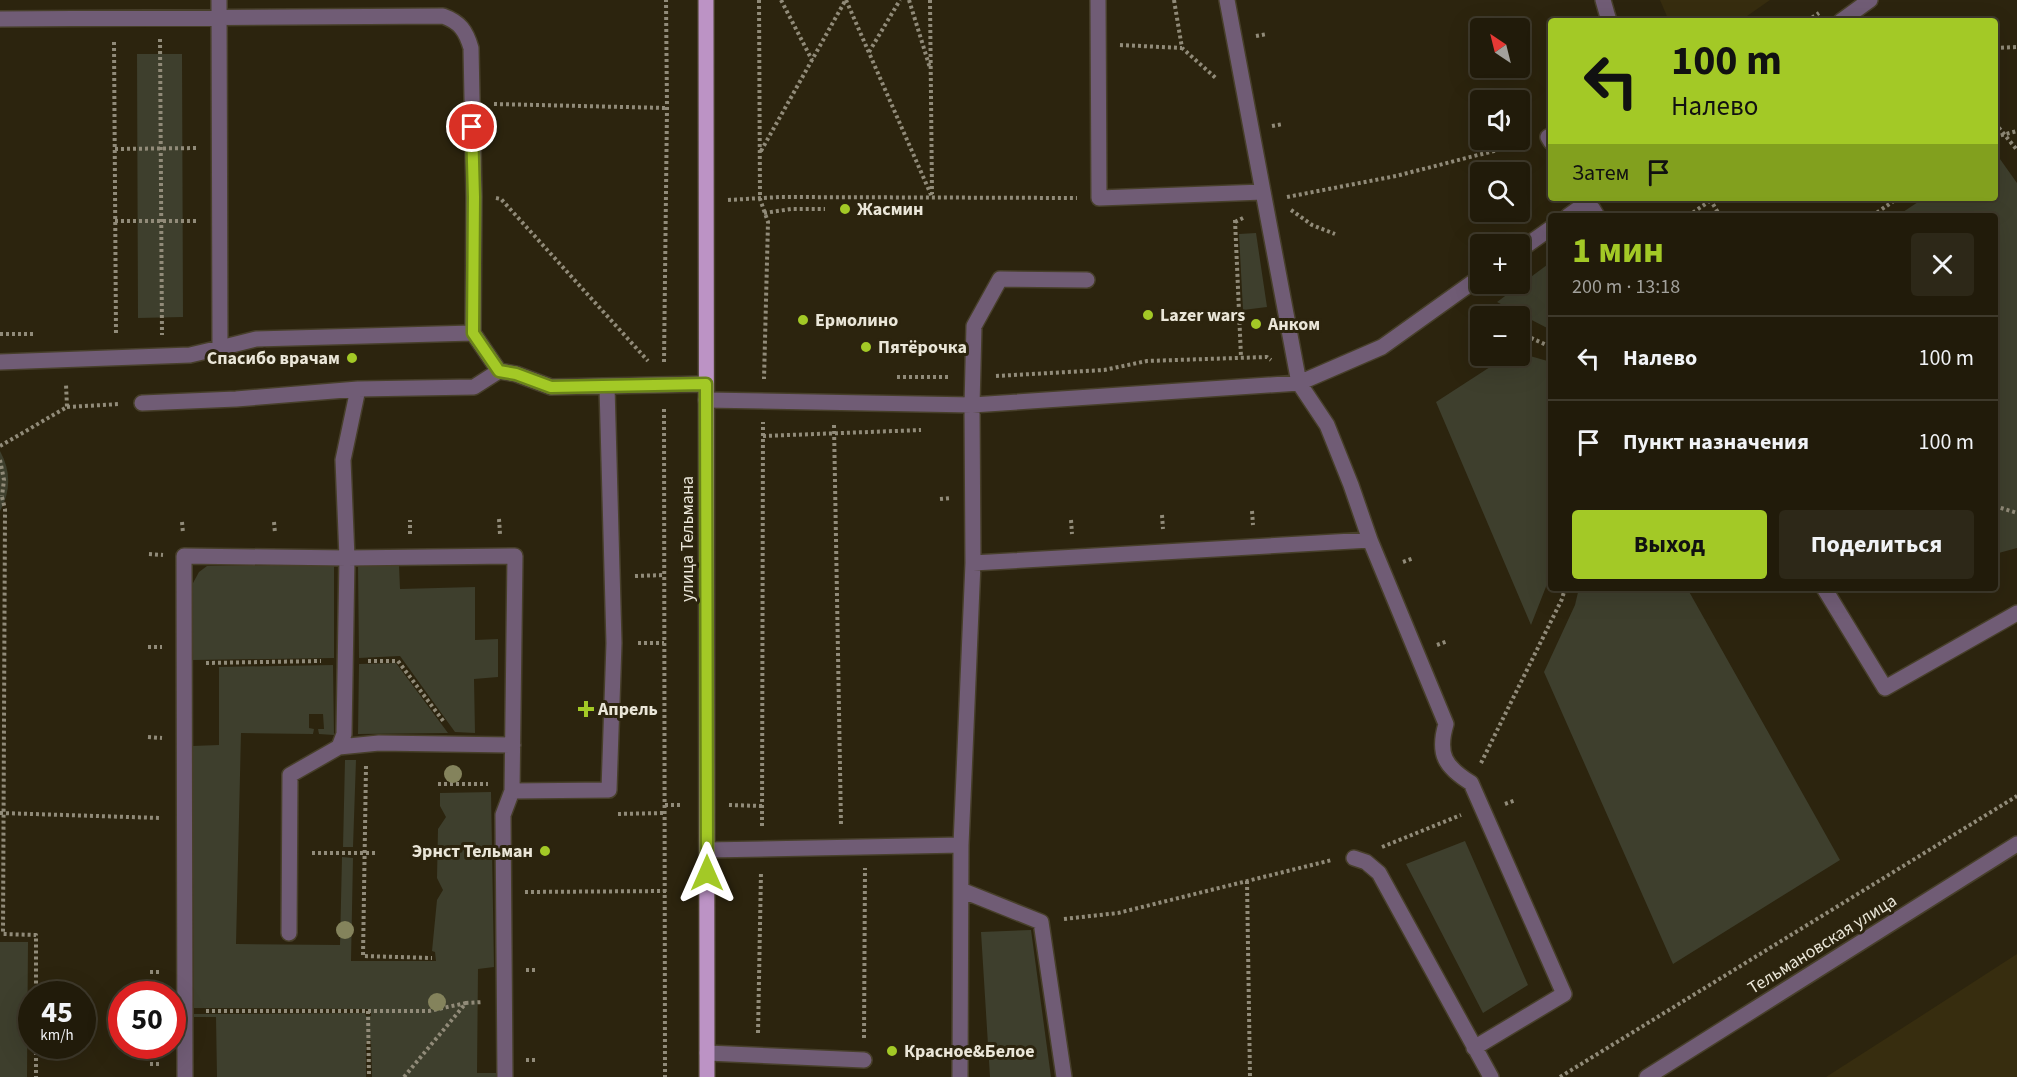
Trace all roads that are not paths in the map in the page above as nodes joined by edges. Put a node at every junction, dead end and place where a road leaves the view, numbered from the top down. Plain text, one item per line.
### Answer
1 (219, 0) edge
2 (706, 0) edge
3 (1098, 0) edge
4 (1227, 0) edge
5 (1603, 0) edge
6 (1870, 0) edge
7 (1858, 16) edge
8 (219, 18) junction
9 (1608, 18) edge
10 (0, 19) edge
11 (1268, 199) junction
12 (1587, 201) edge
13 (1572, 213) edge
14 (1548, 230) edge
15 (1530, 243) edge
16 (1087, 280) dead end
17 (1470, 284) edge
18 (473, 333) junction
19 (220, 348) junction
20 (0, 362) edge
21 (499, 371) junction
22 (1299, 383) junction
23 (607, 387) junction
24 (358, 389) junction
25 (706, 392) junction
26 (142, 403) road end
27 (972, 405) junction
28 (1370, 540) junction
29 (347, 558) junction
30 (973, 563) junction
31 (1826, 591) edge
32 (2017, 613) edge
33 (513, 745) junction
34 (339, 747) junction
35 (512, 787) junction
36 (2017, 844) edge
37 (961, 845) junction
38 (707, 850) junction
39 (1360, 860) road end
40 (961, 890) junction
41 (289, 933) dead end
42 (1474, 1048) junction
43 (707, 1053) junction
44 (864, 1060) road end
45 (185, 1077) edge
46 (505, 1077) edge
47 (707, 1077) edge
48 (960, 1077) edge
49 (1064, 1077) edge
50 (1491, 1077) edge
51 (1647, 1077) edge

1 - 8 street
2 - 25 main road, улица Тельмана
3 - 11 street
4 - 11 street
5 - 9 street
6 - 7 street
8 - 10 street
8 - 18 street
8 - 19 street
11 - 22 street
12 - 13 street
14 - 15 street
16 - 27 street
17 - 22 street
18 - 19 street
18 - 21 street
19 - 20 street
21 - 23 street
21 - 24 street
22 - 27 street
22 - 28 street
23 - 25 street
23 - 35 street
24 - 26 street
24 - 29 street
25 - 27 street
25 - 38 main road, улица Тельмана
27 - 30 street
28 - 30 street
28 - 42 street
29 - 33 street
29 - 34 street
29 - 45 street
30 - 37 street
31 - 32 street
33 - 34 street
33 - 35 street
34 - 41 street
35 - 46 street
36 - 51 street, Тельмановская улица
37 - 38 street
37 - 40 street
38 - 43 main road, улица Тельмана
39 - 42 street
40 - 48 street
40 - 49 street
42 - 50 street
43 - 44 street
43 - 47 main road, улица Тельмана

